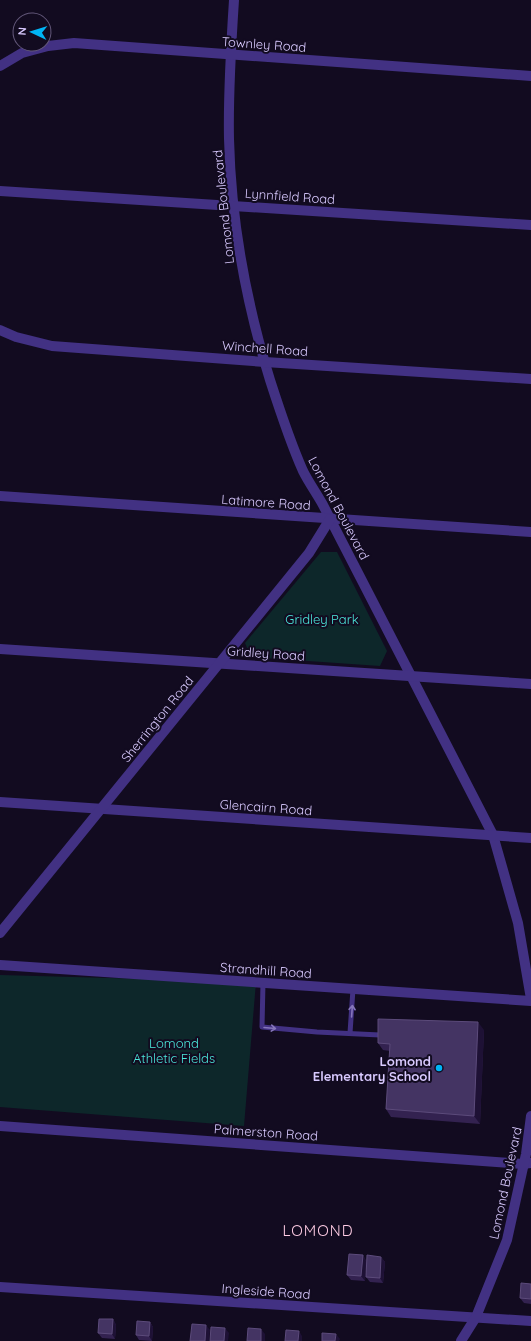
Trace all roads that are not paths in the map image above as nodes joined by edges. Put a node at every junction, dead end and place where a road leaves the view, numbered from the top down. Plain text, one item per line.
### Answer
1 (234, 0) edge
2 (231, 55) junction
3 (0, 66) edge
4 (531, 76) edge
5 (0, 191) edge
6 (233, 205) junction
7 (531, 225) edge
8 (0, 330) edge
9 (265, 362) junction
10 (531, 379) edge
11 (0, 496) edge
12 (330, 519) junction
13 (531, 532) edge
14 (0, 649) edge
15 (218, 663) junction
16 (412, 676) junction
17 (531, 684) edge
18 (0, 802) edge
19 (101, 808) junction
20 (493, 835) junction
21 (531, 838) edge
22 (0, 933) edge
23 (0, 965) edge
24 (263, 983) junction
25 (353, 989) junction
26 (531, 1000) edge
27 (350, 1033) junction
28 (380, 1035) edge
29 (531, 1116) edge
30 (0, 1126) edge
31 (527, 1164) edge
32 (0, 1287) edge
33 (476, 1317) junction
34 (531, 1321) edge
35 (461, 1341) edge

1 - 2 street, Lomond Boulevard
2 - 3 street, Townley Road
2 - 4 street, Townley Road
2 - 6 street, Lomond Boulevard
5 - 6 street, Lynnfield Road
6 - 7 street, Lynnfield Road
6 - 9 street, Lomond Boulevard
8 - 9 street, Winchell Road
9 - 10 street, Winchell Road
9 - 12 street, Lomond Boulevard
11 - 12 street, Latimore Road
12 - 13 street, Latimore Road
12 - 15 street, Sherrington Road
12 - 16 street, Lomond Boulevard
14 - 15 street, Gridley Road
15 - 16 street, Gridley Road
15 - 19 street, Sherrington Road
16 - 17 street, Gridley Road
16 - 20 street, Lomond Boulevard
18 - 19 street, Glencairn Road
19 - 20 street, Glencairn Road
19 - 22 street, Sherrington Road
20 - 21 street, Glencairn Road
20 - 26 street, Lomond Boulevard
23 - 24 street, Strandhill Road
24 - 25 street, Strandhill Road
24 -> 27 lane
25 - 26 street, Strandhill Road
27 -> 25 lane
27 - 28 lane
29 - 31 street, Lomond Boulevard
30 - 31 street, Palmerston Road
31 - 33 street, Lomond Boulevard
32 - 33 street, Ingleside Road
33 - 34 street, Ingleside Road
33 - 35 street, Lomond Boulevard

